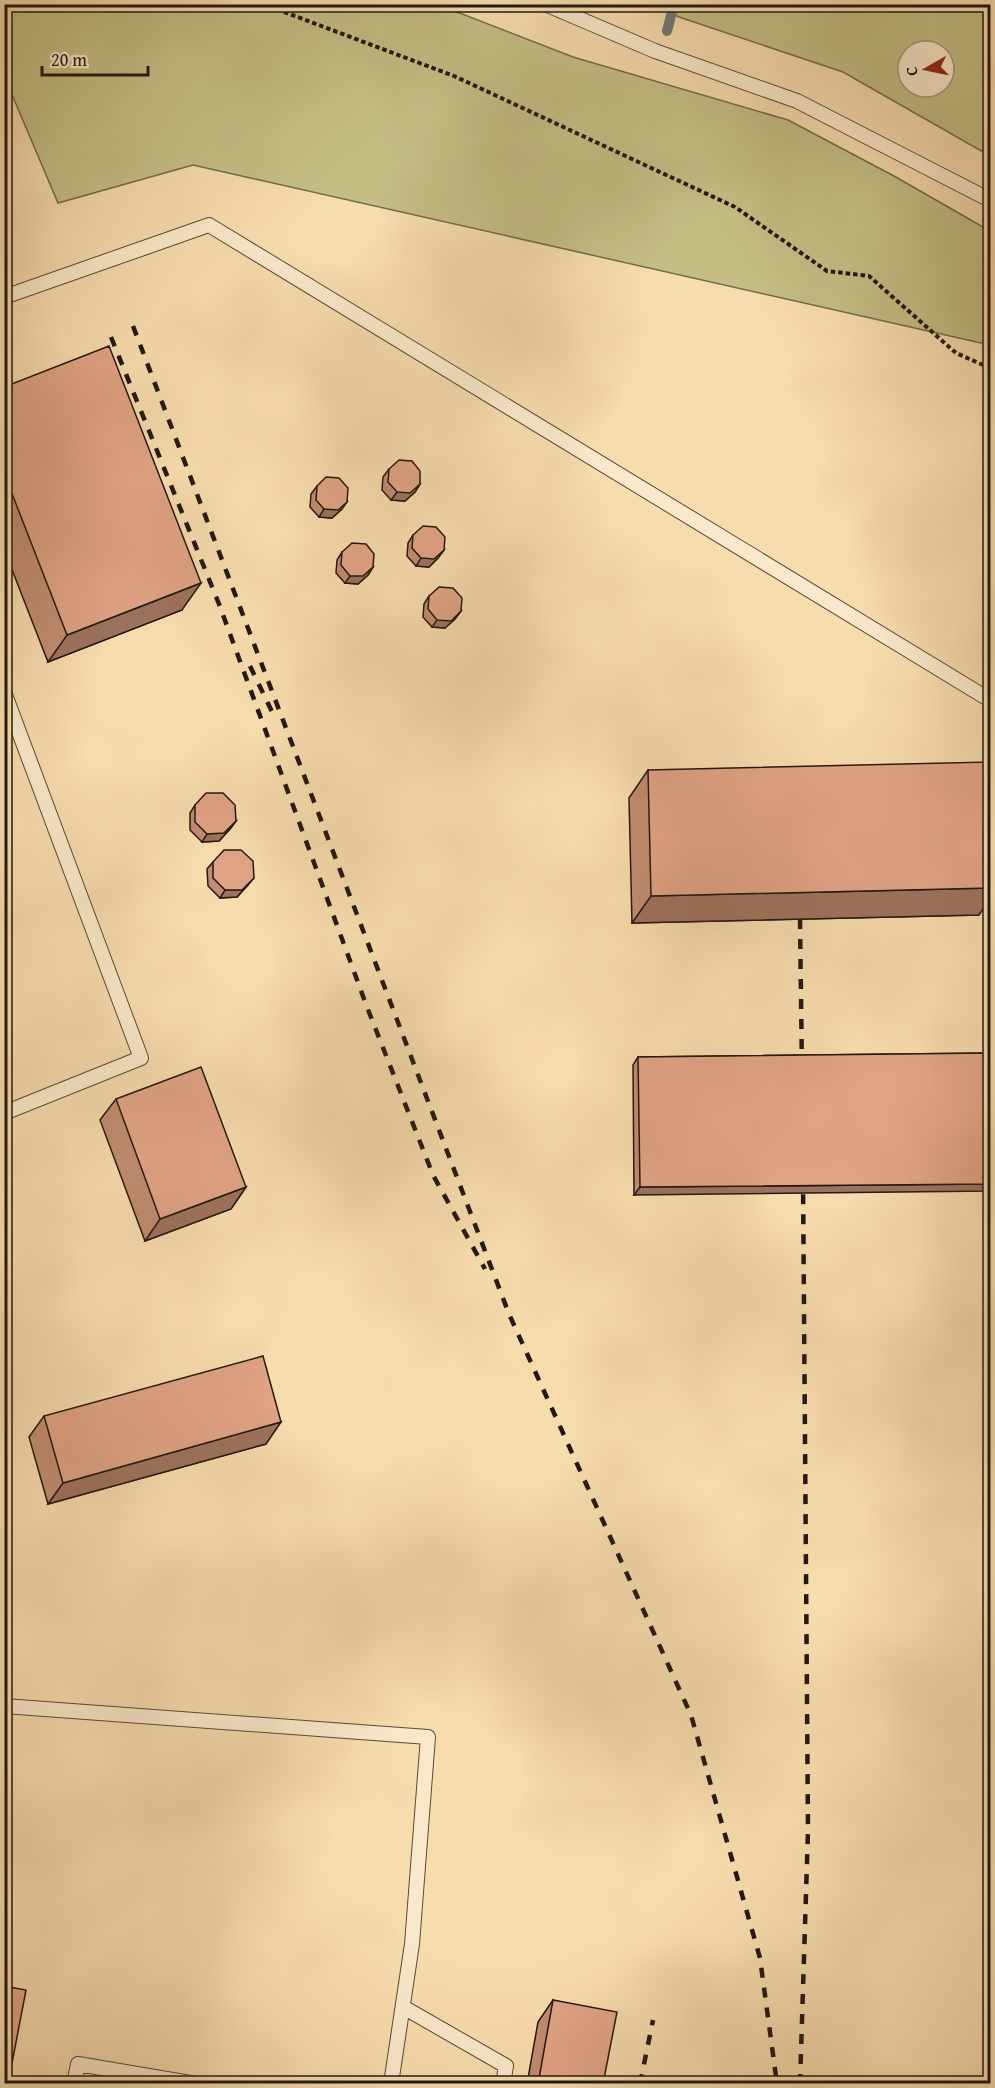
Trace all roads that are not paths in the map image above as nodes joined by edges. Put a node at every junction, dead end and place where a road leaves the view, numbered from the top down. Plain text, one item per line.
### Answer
1 (545, 4) edge
2 (990, 200) edge
3 (4, 297) edge
4 (4, 692) edge
5 (990, 700) edge
6 (4, 1113) edge
7 (4, 1706) edge
8 (403, 2007) junction
9 (74, 2084) edge
10 (196, 2084) edge
11 (391, 2084) edge
12 (503, 2084) edge

1 - 2 lane
3 - 5 lane
4 - 6 lane
7 - 8 lane
8 - 11 lane
8 - 12 lane
9 - 10 lane

